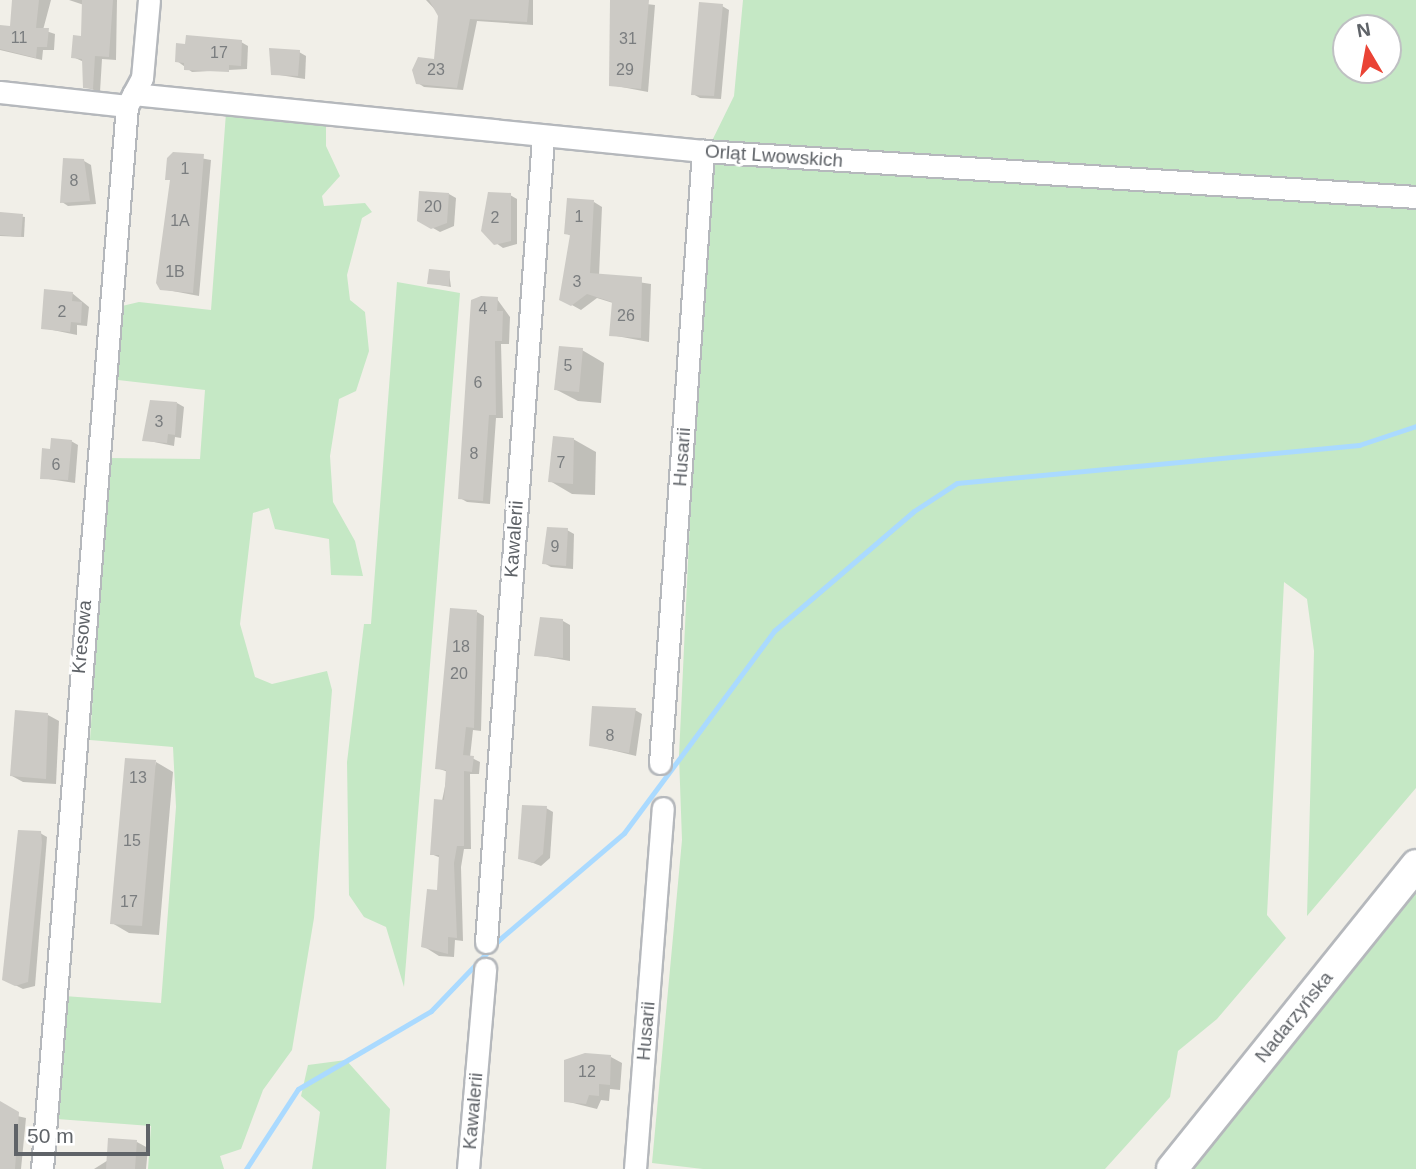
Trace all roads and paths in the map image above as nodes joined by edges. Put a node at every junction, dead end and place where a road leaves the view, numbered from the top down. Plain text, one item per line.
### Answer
1 (149, 0) edge
2 (0, 92) edge
3 (130, 100) junction
4 (543, 136) junction
5 (704, 151) junction
6 (1416, 197) edge
7 (660, 763) dead end
8 (663, 808) dead end
9 (1416, 865) edge
10 (486, 942) dead end
11 (485, 969) dead end
12 (41, 1169) edge
13 (468, 1169) edge
14 (635, 1169) edge
15 (1172, 1169) edge

1 - 3 street, Kresowa
2 - 3 street, Orląt Lwowskich
3 - 4 street, Orląt Lwowskich
3 - 12 street, Kresowa
4 - 5 street, Orląt Lwowskich
4 - 10 street, Kawalerii
5 - 6 street, Orląt Lwowskich
5 - 7 street, Husarii
8 - 14 street, Husarii
9 - 15 main road, Nadarzyńska
11 - 13 street, Kawalerii

